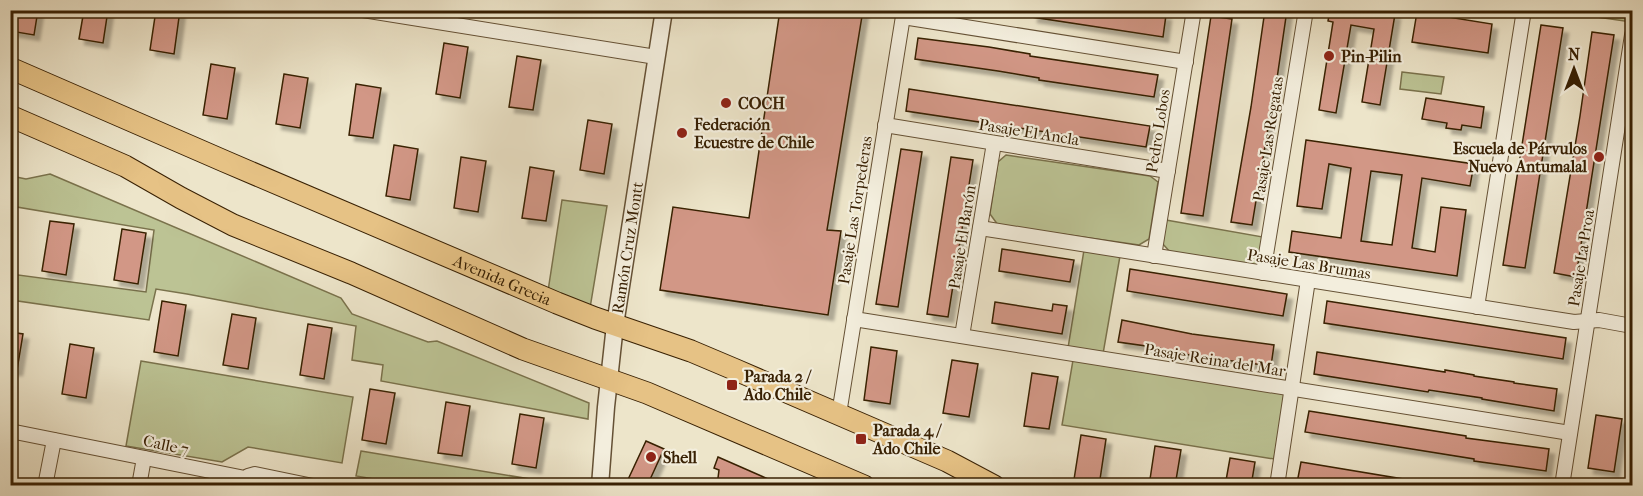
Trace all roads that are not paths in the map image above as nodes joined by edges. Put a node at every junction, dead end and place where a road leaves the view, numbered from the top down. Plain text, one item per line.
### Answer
1 (363, 10) edge
2 (663, 10) edge
3 (1194, 10) edge
4 (1306, 10) edge
5 (1524, 10) edge
6 (903, 14) edge
7 (1632, 35) edge
8 (656, 57) junction
9 (1186, 62) junction
10 (10, 68) edge
11 (10, 116) edge
12 (885, 125) junction
13 (994, 143) junction
14 (1168, 171) junction
15 (980, 228) junction
16 (1154, 256) junction
17 (1263, 273) junction
18 (1308, 280) junction
19 (1477, 307) junction
20 (854, 319) junction
21 (1587, 321) junction
22 (615, 326) junction
23 (1632, 326) edge
24 (962, 336) junction
25 (609, 379) junction
26 (1292, 389) junction
27 (839, 414) junction
28 (10, 431) edge
29 (1570, 433) junction
30 (54, 440) junction
31 (144, 458) junction
32 (243, 482) edge
33 (45, 486) edge
34 (139, 486) edge
35 (313, 486) edge
36 (600, 486) edge
37 (864, 486) edge
38 (994, 486) edge
39 (1277, 486) edge
40 (1562, 486) edge

1 - 8 street
2 - 8 street, Ramón Cruz Montt
3 - 9 street, Pedro Lobos
4 - 17 street, Pasaje Las Regatas
5 - 19 street
6 - 9 street
6 - 12 street, Pasaje Las Torpederas
7 - 21 street, Pasaje La Proa
8 - 22 street, Ramón Cruz Montt
9 - 14 street, Pedro Lobos
10 - 22 main road, Avenida Grecia
11 - 25 main road
12 - 13 street, Pasaje El Ancla
12 - 20 street, Pasaje Las Torpederas
13 - 14 street, Pasaje El Ancla
13 - 15 street, Pasaje El Barón
14 - 16 street, Pedro Lobos
15 - 16 street, Pasaje Las Brumas
15 - 24 street, Pasaje El Barón
16 - 17 street, Pasaje Las Brumas
17 - 18 street, Pasaje Las Brumas
18 - 19 street, Pasaje Las Brumas
18 - 26 street
19 - 21 street, Pasaje Las Brumas
20 - 24 street, Pasaje Reina del Mar
20 - 27 street, Pasaje Las Torpederas
21 - 23 street, Pasaje Las Brumas
21 - 29 street, Pasaje La Proa
22 - 25 street, Ramón Cruz Montt
22 - 27 main road, Avenida Grecia
24 - 26 street, Pasaje Reina del Mar
25 - 36 street, Ramón Cruz Montt
25 - 37 main road
26 - 29 street, Pasaje Reina del Mar
26 - 39 street
27 - 38 main road, Avenida Grecia
28 - 30 street, Calle 7
29 - 40 street, Pasaje La Proa
30 - 31 street, Calle 7
30 - 33 street
31 - 32 street, Calle 7
31 - 34 street
32 - 35 street, Calle 7

